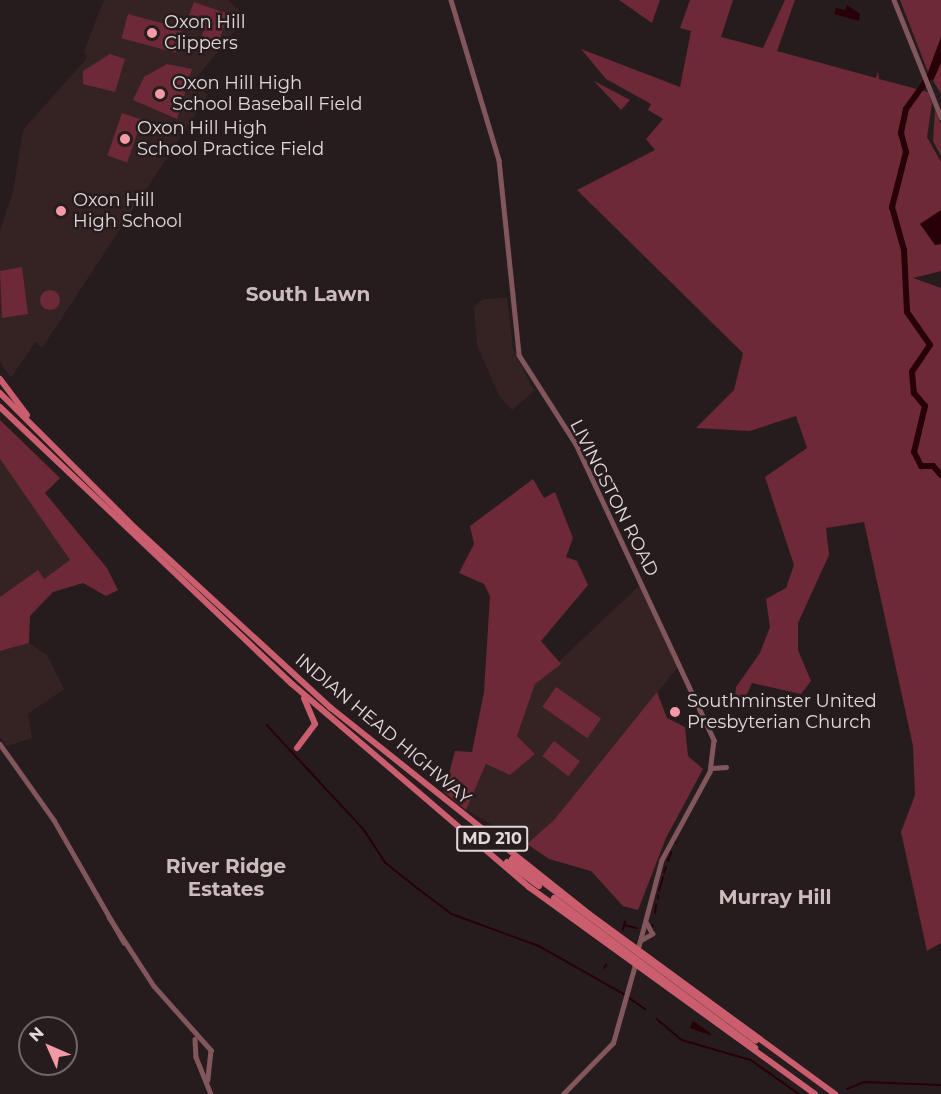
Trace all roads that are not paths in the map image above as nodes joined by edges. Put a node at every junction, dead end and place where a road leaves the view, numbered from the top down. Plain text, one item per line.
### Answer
1 (451, 0) edge
2 (894, 0) edge
3 (941, 117) edge
4 (0, 379) edge
5 (0, 393) edge
6 (2, 408) edge
7 (48, 441) junction
8 (292, 684) junction
9 (0, 744) edge
10 (297, 748) dead end
11 (726, 767) dead end
12 (712, 768) junction
13 (469, 821) junction
14 (488, 850) junction
15 (646, 920) junction
16 (641, 940) junction
17 (636, 959) junction
18 (194, 1035) junction
19 (203, 1046) junction
20 (196, 1051) junction
21 (210, 1062) junction
22 (202, 1064) junction
23 (772, 1064) junction
24 (812, 1077) junction
25 (208, 1080) junction
26 (211, 1094) edge
27 (563, 1094) edge
28 (814, 1094) edge
29 (835, 1094) edge

1 - 12 main road, LIVINGSTON ROAD
2 - 3 main road
4 - 7 highway
5 - 7 highway, INDIAN HEAD HIGHWAY / MD 210
6 - 8 highway, INDIAN HEAD HIGHWAY / MD 210
7 - 13 highway, INDIAN HEAD HIGHWAY / MD 210
8 - 10 highway
8 - 14 highway, INDIAN HEAD HIGHWAY / MD 210
9 - 18 main road
11 - 12 main road
12 - 15 main road, LIVINGSTON ROAD
13 - 17 highway
13 - 24 highway, INDIAN HEAD HIGHWAY / MD 210
14 - 17 highway
14 - 23 highway, INDIAN HEAD HIGHWAY / MD 210
15 - 16 main road, LIVINGSTON ROAD
15 - 16 main road
16 - 17 main road, LIVINGSTON ROAD
17 - 23 highway
17 - 24 highway
17 - 27 main road, LIVINGSTON ROAD
18 - 19 main road
18 - 20 main road
19 - 20 main road
19 - 21 main road
20 - 22 main road
21 - 22 main road
21 - 25 main road
22 - 25 main road
23 - 28 highway, INDIAN HEAD HIGHWAY / MD 210
24 - 29 highway, INDIAN HEAD HIGHWAY / MD 210
25 - 26 main road

